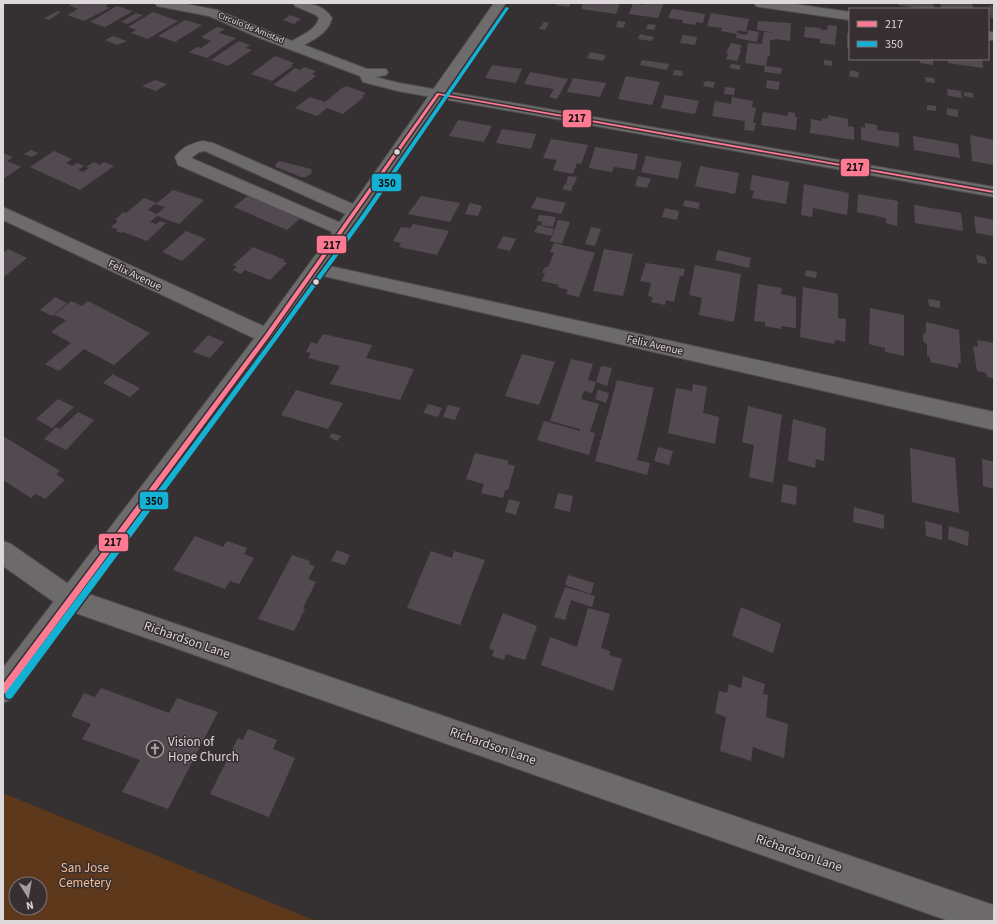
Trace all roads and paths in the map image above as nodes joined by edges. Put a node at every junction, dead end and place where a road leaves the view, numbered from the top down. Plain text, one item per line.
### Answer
1 (161, 3) edge
2 (299, 3) edge
3 (500, 3) edge
4 (760, 3) edge
5 (849, 16) edge
6 (294, 45) junction
7 (442, 89) junction
8 (994, 192) edge
9 (356, 212) junction
10 (3, 213) edge
11 (342, 230) junction
12 (316, 269) junction
13 (267, 336) junction
14 (994, 422) edge
15 (3, 552) edge
16 (70, 599) junction
17 (3, 690) edge
18 (993, 921) edge

1 - 6 street, Circulo de Amistad
2 - 6 street, Circulo de Amistad
3 - 7 main road
4 - 5 street
6 - 7 street, Circulo de Amistad
7 - 8 street
7 - 9 main road
9 - 11 main road
9 - 11 street
10 - 13 street, Felix Avenue
11 - 12 main road
12 - 13 main road
12 - 14 street, Felix Avenue
13 - 16 main road
15 - 16 street, Richardson Lane
16 - 17 main road
16 - 18 street, Richardson Lane

